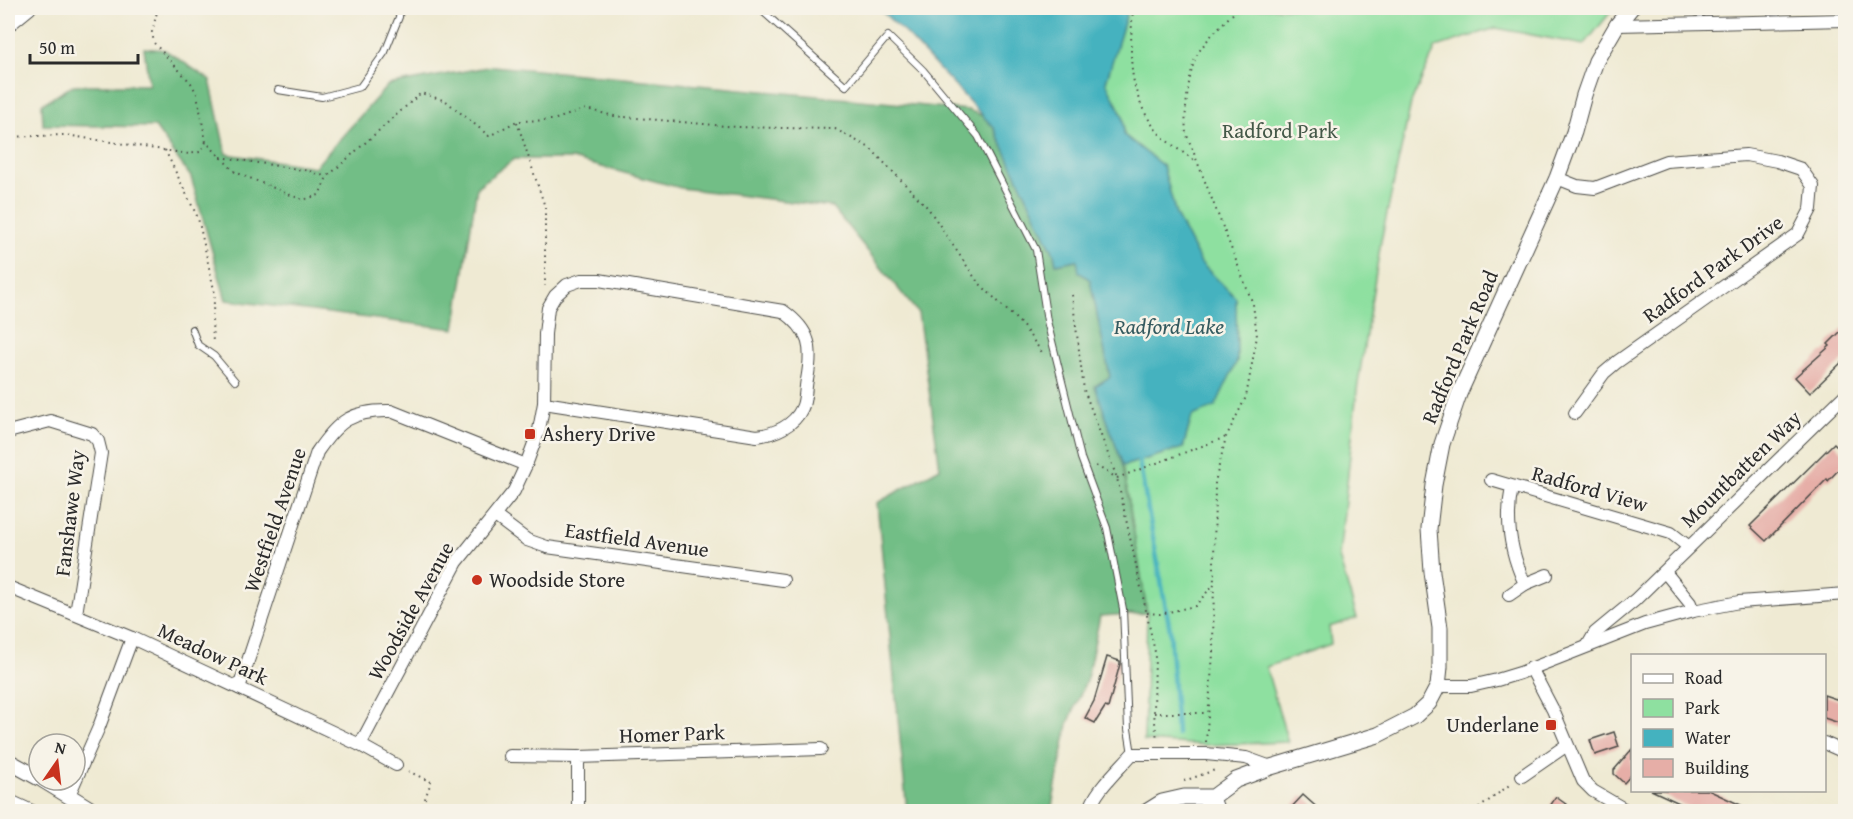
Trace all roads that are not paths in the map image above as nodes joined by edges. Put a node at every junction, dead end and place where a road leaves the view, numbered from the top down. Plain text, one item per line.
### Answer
1 (30, 8) edge
2 (400, 8) edge
3 (759, 8) edge
4 (1630, 8) edge
5 (1845, 20) edge
6 (1617, 25) junction
7 (8, 26) edge
8 (278, 90) dead end
9 (1557, 178) junction
10 (192, 328) dead end
11 (234, 381) dead end
12 (1845, 394) edge
13 (544, 404) junction
14 (1575, 413) dead end
15 (8, 432) edge
16 (526, 465) junction
17 (1491, 480) dead end
18 (1512, 487) junction
19 (495, 516) junction
20 (1689, 547) junction
21 (1665, 572) junction
22 (1547, 575) dead end
23 (783, 580) dead end
24 (1525, 585) junction
25 (8, 586) edge
26 (1845, 594) edge
27 (1509, 595) dead end
28 (1693, 611) junction
29 (76, 614) junction
30 (132, 638) junction
31 (1588, 645) junction
32 (1531, 668) junction
33 (1438, 686) junction
34 (239, 688) junction
35 (1826, 744) edge
36 (360, 745) junction
37 (1567, 745) junction
38 (821, 749) dead end
39 (1132, 754) junction
40 (510, 756) dead end
41 (578, 757) junction
42 (1845, 757) edge
43 (8, 761) edge
44 (396, 765) road end
45 (1271, 767) junction
46 (27, 771) edge
47 (1522, 776) road end
48 (64, 792) edge
49 (69, 795) junction
50 (8, 800) edge
51 (1216, 804) edge
52 (34, 812) edge
53 (95, 812) edge
54 (578, 812) edge
55 (1090, 812) edge
56 (1146, 812) edge
57 (1629, 812) edge

1 - 7 street
2 - 8 lane
3 - 39 lane
4 - 6 street, Radford Park Road
5 - 6 street
6 - 9 street, Radford Park Road
9 - 14 street, Radford Park Drive
9 - 33 street, Radford Park Road
10 - 11 lane
12 - 20 street, Mountbatten Way
13 - 13 street
13 - 16 street, Woodside Avenue
15 - 29 street, Fanshawe Way
16 - 19 street, Woodside Avenue
16 - 34 street, Westfield Avenue
17 - 18 street, Radford View
18 - 20 street, Radford View
18 - 24 street, Radford View
19 - 23 street, Eastfield Avenue
19 - 36 street, Woodside Avenue
20 - 21 street, Mountbatten Way
21 - 28 street
21 - 31 street, Mountbatten Way
22 - 24 street
24 - 27 street
25 - 29 street
26 - 28 street
28 - 31 street
29 - 30 street
30 - 34 street, Meadow Park
30 - 49 street, Meadow Park
31 - 32 street
32 - 33 street
32 - 37 street
33 - 45 street
34 - 36 street, Meadow Park
35 - 42 street
36 - 44 street, Meadow Park
37 - 47 street
37 - 57 street
38 - 41 street, Homer Park
39 - 45 street
39 - 55 street
40 - 41 street, Homer Park
41 - 54 street
43 - 46 street
45 - 51 street
48 - 49 street
49 - 53 street
50 - 52 street
51 - 56 street

